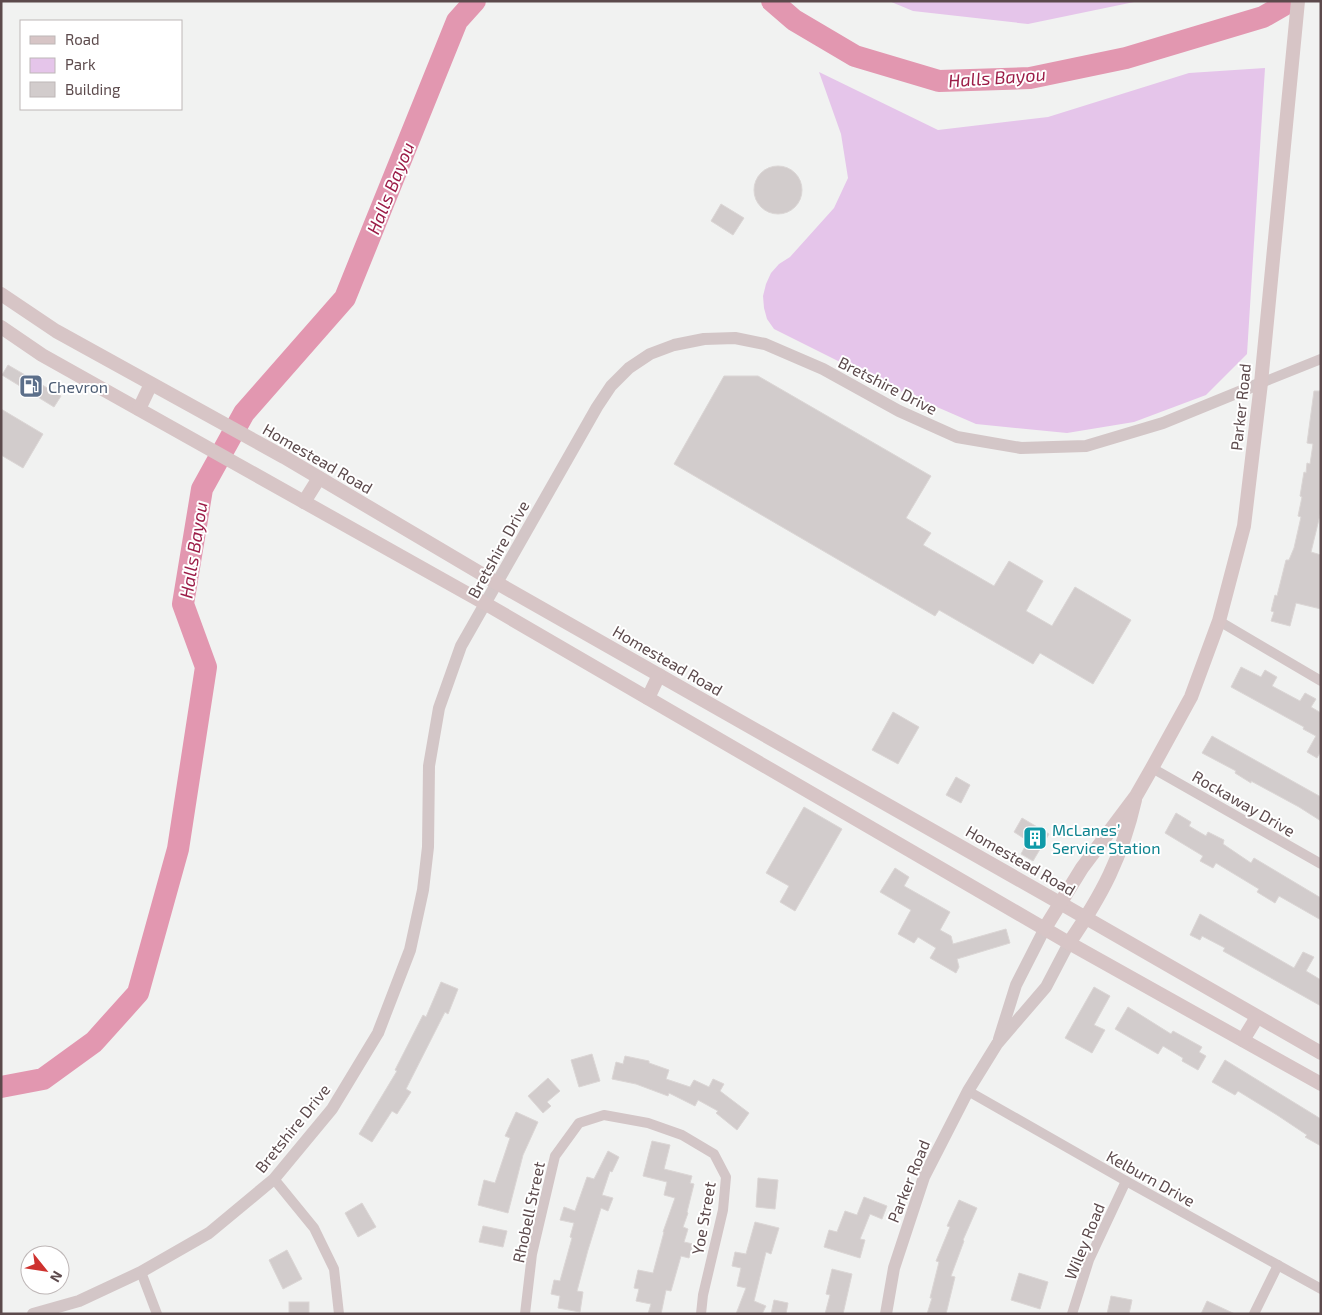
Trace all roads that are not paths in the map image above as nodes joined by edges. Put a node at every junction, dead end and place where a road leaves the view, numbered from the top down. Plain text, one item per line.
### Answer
1 (1298, 1) edge
2 (1, 294) edge
3 (1, 327) edge
4 (1321, 359) edge
5 (1261, 383) junction
6 (151, 384) junction
7 (139, 410) junction
8 (319, 478) junction
9 (304, 502) junction
10 (497, 583) junction
11 (486, 604) junction
12 (1219, 621) junction
13 (659, 675) junction
14 (1321, 681) edge
15 (648, 698) junction
16 (1152, 768) junction
17 (1136, 796) junction
18 (1321, 864) edge
19 (1060, 903) junction
20 (1087, 918) junction
21 (1045, 928) junction
22 (1069, 943) junction
23 (1257, 1017) junction
24 (1243, 1040) junction
25 (997, 1044) junction
26 (1321, 1053) edge
27 (1321, 1084) edge
28 (968, 1090) junction
29 (579, 1124) joint
30 (274, 1179) junction
31 (1126, 1181) junction
32 (1278, 1265) junction
33 (142, 1272) junction
34 (1321, 1289) edge
35 (33, 1314) edge
36 (158, 1314) edge
37 (339, 1314) edge
38 (525, 1314) edge
39 (701, 1314) edge
40 (886, 1314) edge
41 (1072, 1314) edge
42 (1254, 1314) edge

1 - 5 main road, Parker Road
2 - 6 main road, Homestead Road
3 - 7 main road
4 - 5 street, Bretshire Drive
5 - 10 street, Bretshire Drive
5 - 12 main road, Parker Road
6 - 7 main road
6 - 8 main road, Homestead Road
7 - 9 main road
8 - 9 main road
8 - 10 main road, Homestead Road
9 - 11 main road
10 - 11 street, Bretshire Drive
10 - 13 main road, Homestead Road
11 - 15 main road
11 - 30 street, Bretshire Drive
12 - 14 street
12 - 16 main road, Parker Road
13 - 15 main road
13 - 19 main road, Homestead Road
15 - 21 main road
16 - 17 main road, Parker Road
16 - 18 street, Rockaway Drive
17 - 19 main road, Parker Road
17 - 20 main road, Parker Road
19 - 20 main road, Homestead Road
19 - 21 main road, Parker Road
20 - 22 main road, Parker Road
20 - 23 main road, Homestead Road
21 - 22 main road
21 - 25 street, Parker Road
22 - 24 main road
22 - 25 street, Parker Road
23 - 24 main road
23 - 26 main road, Homestead Road
24 - 27 main road
25 - 28 street, Parker Road
28 - 31 street, Kelburn Drive
28 - 40 street, Parker Road
29 - 38 street, Rhobell Street
29 - 39 street, Yoe Street
30 - 33 street, Bretshire Drive
30 - 37 street
31 - 32 street, Kelburn Drive
31 - 41 street, Wiley Road
32 - 34 street, Kelburn Drive
32 - 42 street
33 - 35 street, Bretshire Drive
33 - 36 street

